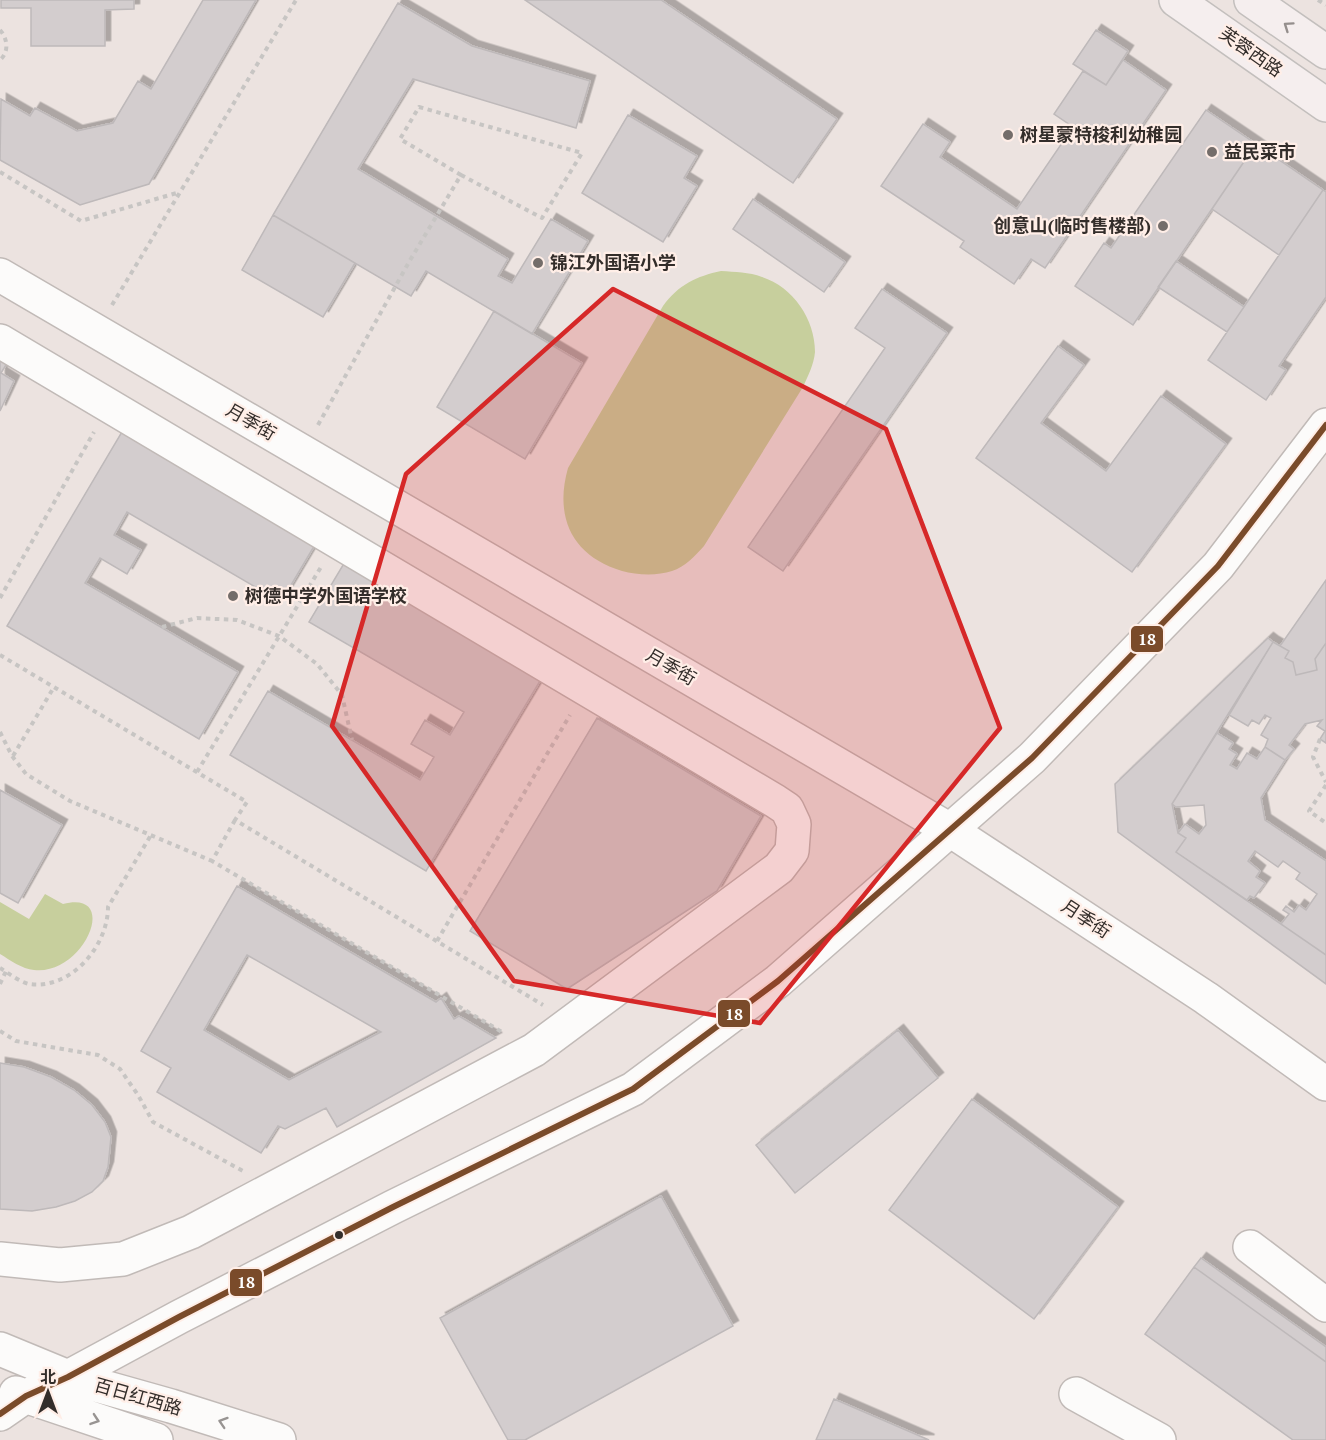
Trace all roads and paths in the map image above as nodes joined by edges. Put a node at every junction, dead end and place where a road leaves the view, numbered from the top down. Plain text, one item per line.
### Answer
1 (296, 0) edge
2 (1176, 0) edge
3 (1251, 0) edge
4 (1318, 0) edge
5 (1326, 5) edge
6 (0, 30) edge
7 (1326, 52) edge
8 (0, 60) edge
9 (1326, 105) edge
10 (0, 172) edge
11 (461, 175) junction
12 (180, 192) junction
13 (0, 275) edge
14 (96, 331) junction
15 (0, 341) edge
16 (110, 406) junction
17 (1326, 425) edge
18 (303, 452) junction
19 (337, 540) junction
20 (0, 598) edge
21 (162, 627) dead end
22 (279, 636) junction
23 (0, 654) edge
24 (54, 687) junction
25 (586, 688) junction
26 (0, 732) edge
27 (1320, 739) dead end
28 (352, 740) dead end
29 (12, 756) junction
30 (197, 772) junction
31 (1326, 784) edge
32 (235, 820) junction
33 (1326, 823) edge
34 (950, 830) junction
35 (151, 835) junction
36 (212, 861) junction
37 (437, 941) junction
38 (0, 968) edge
39 (6, 971) junction
40 (0, 984) edge
41 (572, 1022) junction
42 (0, 1031) edge
43 (534, 1050) junction
44 (1326, 1084) edge
45 (275, 1188) junction
46 (1250, 1247) dead end
47 (0, 1258) edge
48 (1326, 1305) edge
49 (0, 1349) edge
50 (68, 1377) junction
51 (1076, 1394) dead end
52 (9, 1399) edge
53 (156, 1440) edge
54 (279, 1440) edge
55 (1159, 1440) edge

1 - 12 path
2 - 9 main road, 芙蓉西路
7 -> 3 main road
4 - 5 path
6 - 8 path
10 - 12 path
11 - 11 path
11 - 18 path
12 - 14 path
13 - 14 street, 月季街
14 - 18 street, 月季街
15 - 16 street
16 - 19 street
16 - 20 path
17 - 34 street
18 - 34 street, 月季街
19 - 22 path
19 - 25 street
21 - 22 path
22 - 28 path
22 - 30 path
23 - 24 path
24 - 29 path
24 - 30 path
25 - 37 path
25 - 41 street
26 - 29 path
27 - 31 path
29 - 35 path
30 - 32 path
31 - 33 path
32 - 36 path
32 - 37 path
34 - 44 street, 月季街
34 - 50 street
35 - 36 path
35 - 39 path
36 - 43 path
37 - 41 path
38 - 39 path
39 - 40 path
41 - 43 street
42 - 45 path
43 - 45 street
45 - 47 street
46 - 48 street
49 - 50 street, 百日红西路
50 - 52 street
54 -> 50 street, 百日红西路
51 - 55 street
52 -> 53 street, 百日红西路

